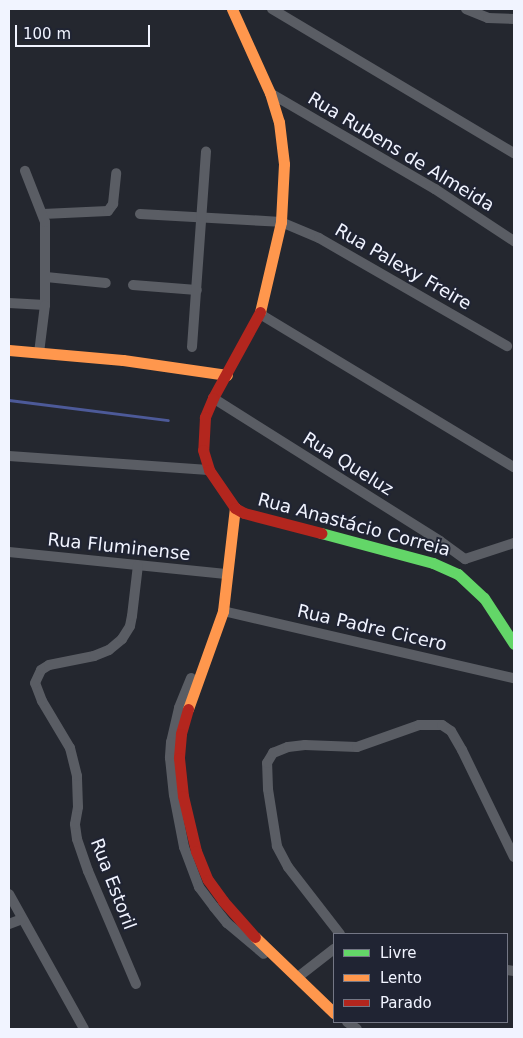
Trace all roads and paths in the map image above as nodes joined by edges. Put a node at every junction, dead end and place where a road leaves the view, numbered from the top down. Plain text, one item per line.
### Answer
1 (232, 9) edge
2 (272, 9) edge
3 (466, 9) edge
4 (514, 19) edge
5 (270, 94) junction
6 (206, 152) dead end
7 (514, 153) edge
8 (24, 171) dead end
9 (116, 173) dead end
10 (43, 214) junction
11 (140, 214) dead end
12 (202, 219) junction
13 (281, 222) junction
14 (514, 241) edge
15 (46, 277) junction
16 (106, 283) dead end
17 (133, 285) dead end
18 (197, 290) junction
19 (9, 303) edge
20 (45, 305) junction
21 (260, 314) junction
22 (192, 346) dead end
23 (507, 346) dead end
24 (9, 350) edge
25 (40, 353) junction
26 (227, 375) junction
27 (213, 398) junction
28 (9, 456) edge
29 (514, 467) edge
30 (209, 470) junction
31 (235, 508) junction
32 (514, 544) edge
33 (9, 553) edge
34 (465, 559) junction
35 (138, 565) junction
36 (226, 574) junction
37 (458, 574) junction
38 (223, 610) junction
39 (514, 644) edge
40 (514, 678) edge
41 (514, 857) edge
42 (9, 894) edge
43 (22, 919) junction
44 (9, 924) edge
45 (339, 933) edge
46 (333, 950) edge
47 (298, 977) junction
48 (136, 984) dead end
49 (332, 1006) edge
50 (84, 1029) edge

1 - 5 main road, Rua Anastácio Correia
2 - 7 street
3 - 4 street
5 - 13 main road, Rua Anastácio Correia
5 - 14 street, Rua Rubens de Almeida
6 - 12 street
8 - 10 street
9 - 10 street
10 - 15 street
11 - 12 street, Rua Palexy Freire
12 - 13 street, Rua Palexy Freire
12 - 18 street
13 - 21 main road, Rua Anastácio Correia
13 - 23 street, Rua Palexy Freire
15 - 16 street
15 - 20 street
17 - 18 street
18 - 22 street
19 - 20 street
20 - 25 street
21 - 26 main road, Rua Anastácio Correia
21 - 29 street
24 - 25 main road
25 - 26 main road
26 - 27 main road, Rua Anastácio Correia
27 - 30 main road, Rua Anastácio Correia
27 - 34 street, Rua Queluz
28 - 30 street
30 - 31 main road, Rua Anastácio Correia
31 - 36 main road
31 - 37 main road, Rua Anastácio Correia
32 - 34 street
33 - 35 street, Rua Fluminense
34 - 37 street, Rua Anastácio Correia
35 - 36 street, Rua Fluminense
35 - 48 street, Rua Estoril
36 - 38 main road
37 - 39 main road, Rua Anastácio Correia
38 - 40 street, Rua Padre Cicero
38 - 47 main road
41 - 45 street
42 - 43 street
43 - 44 street
43 - 50 street
46 - 47 street
47 - 49 main road

